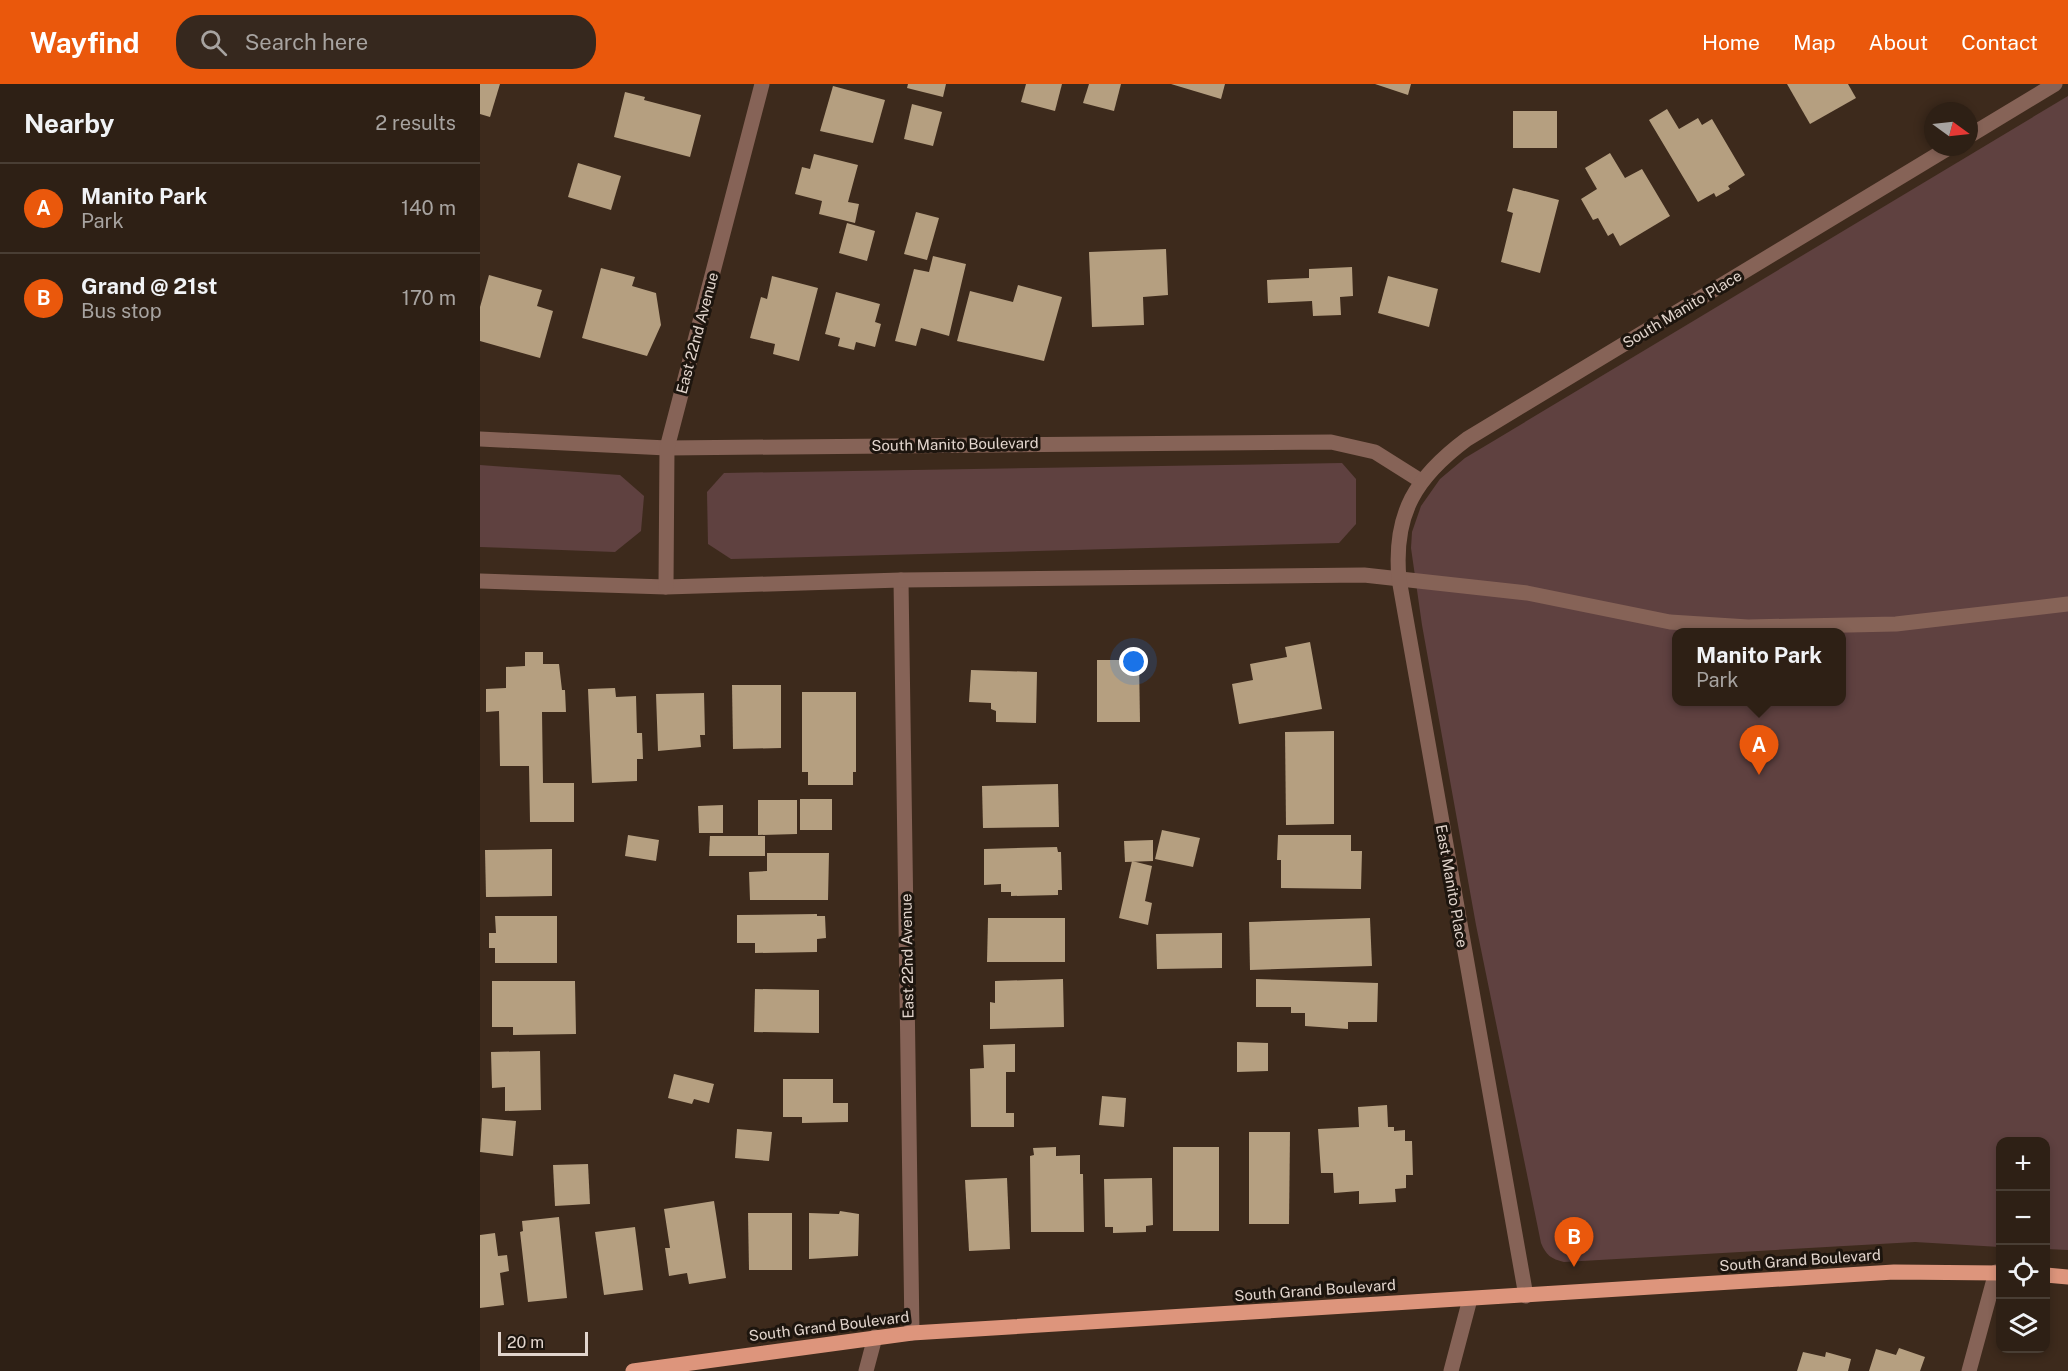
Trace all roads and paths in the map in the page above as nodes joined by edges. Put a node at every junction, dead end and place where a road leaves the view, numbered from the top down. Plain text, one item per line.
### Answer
1 (762, 84) edge
2 (2055, 84) edge
3 (1978, 131) edge
4 (1935, 156) edge
5 (480, 439) edge
6 (667, 448) junction
7 (1421, 481) junction
8 (1399, 579) junction
9 (901, 580) junction
10 (480, 581) edge
11 (666, 587) junction
12 (2068, 604) edge
13 (1996, 1273) edge
14 (2050, 1275) edge
15 (2068, 1277) edge
16 (1996, 1280) edge
17 (1526, 1296) junction
18 (1470, 1299) junction
19 (912, 1333) junction
20 (875, 1337) junction
21 (633, 1371) edge
22 (866, 1371) edge
23 (1451, 1371) edge
24 (1969, 1371) edge

1 - 6 street, East 22nd Avenue
2 - 3 street
4 - 7 street, South Manito Place
5 - 6 street, South Manito Boulevard
6 - 7 street, South Manito Boulevard
6 - 11 street, East 22nd Avenue
7 - 8 street, East Manito Place
8 - 9 street
8 - 12 street
8 - 17 street, East Manito Place
9 - 11 street
9 - 19 street, East 22nd Avenue
10 - 11 street
13 - 17 main road, South Grand Boulevard
14 - 15 main road
16 - 24 street
17 - 18 main road, South Grand Boulevard
18 - 19 main road, South Grand Boulevard
18 - 23 street
19 - 20 main road, South Grand Boulevard
20 - 21 main road, South Grand Boulevard
20 - 22 street

